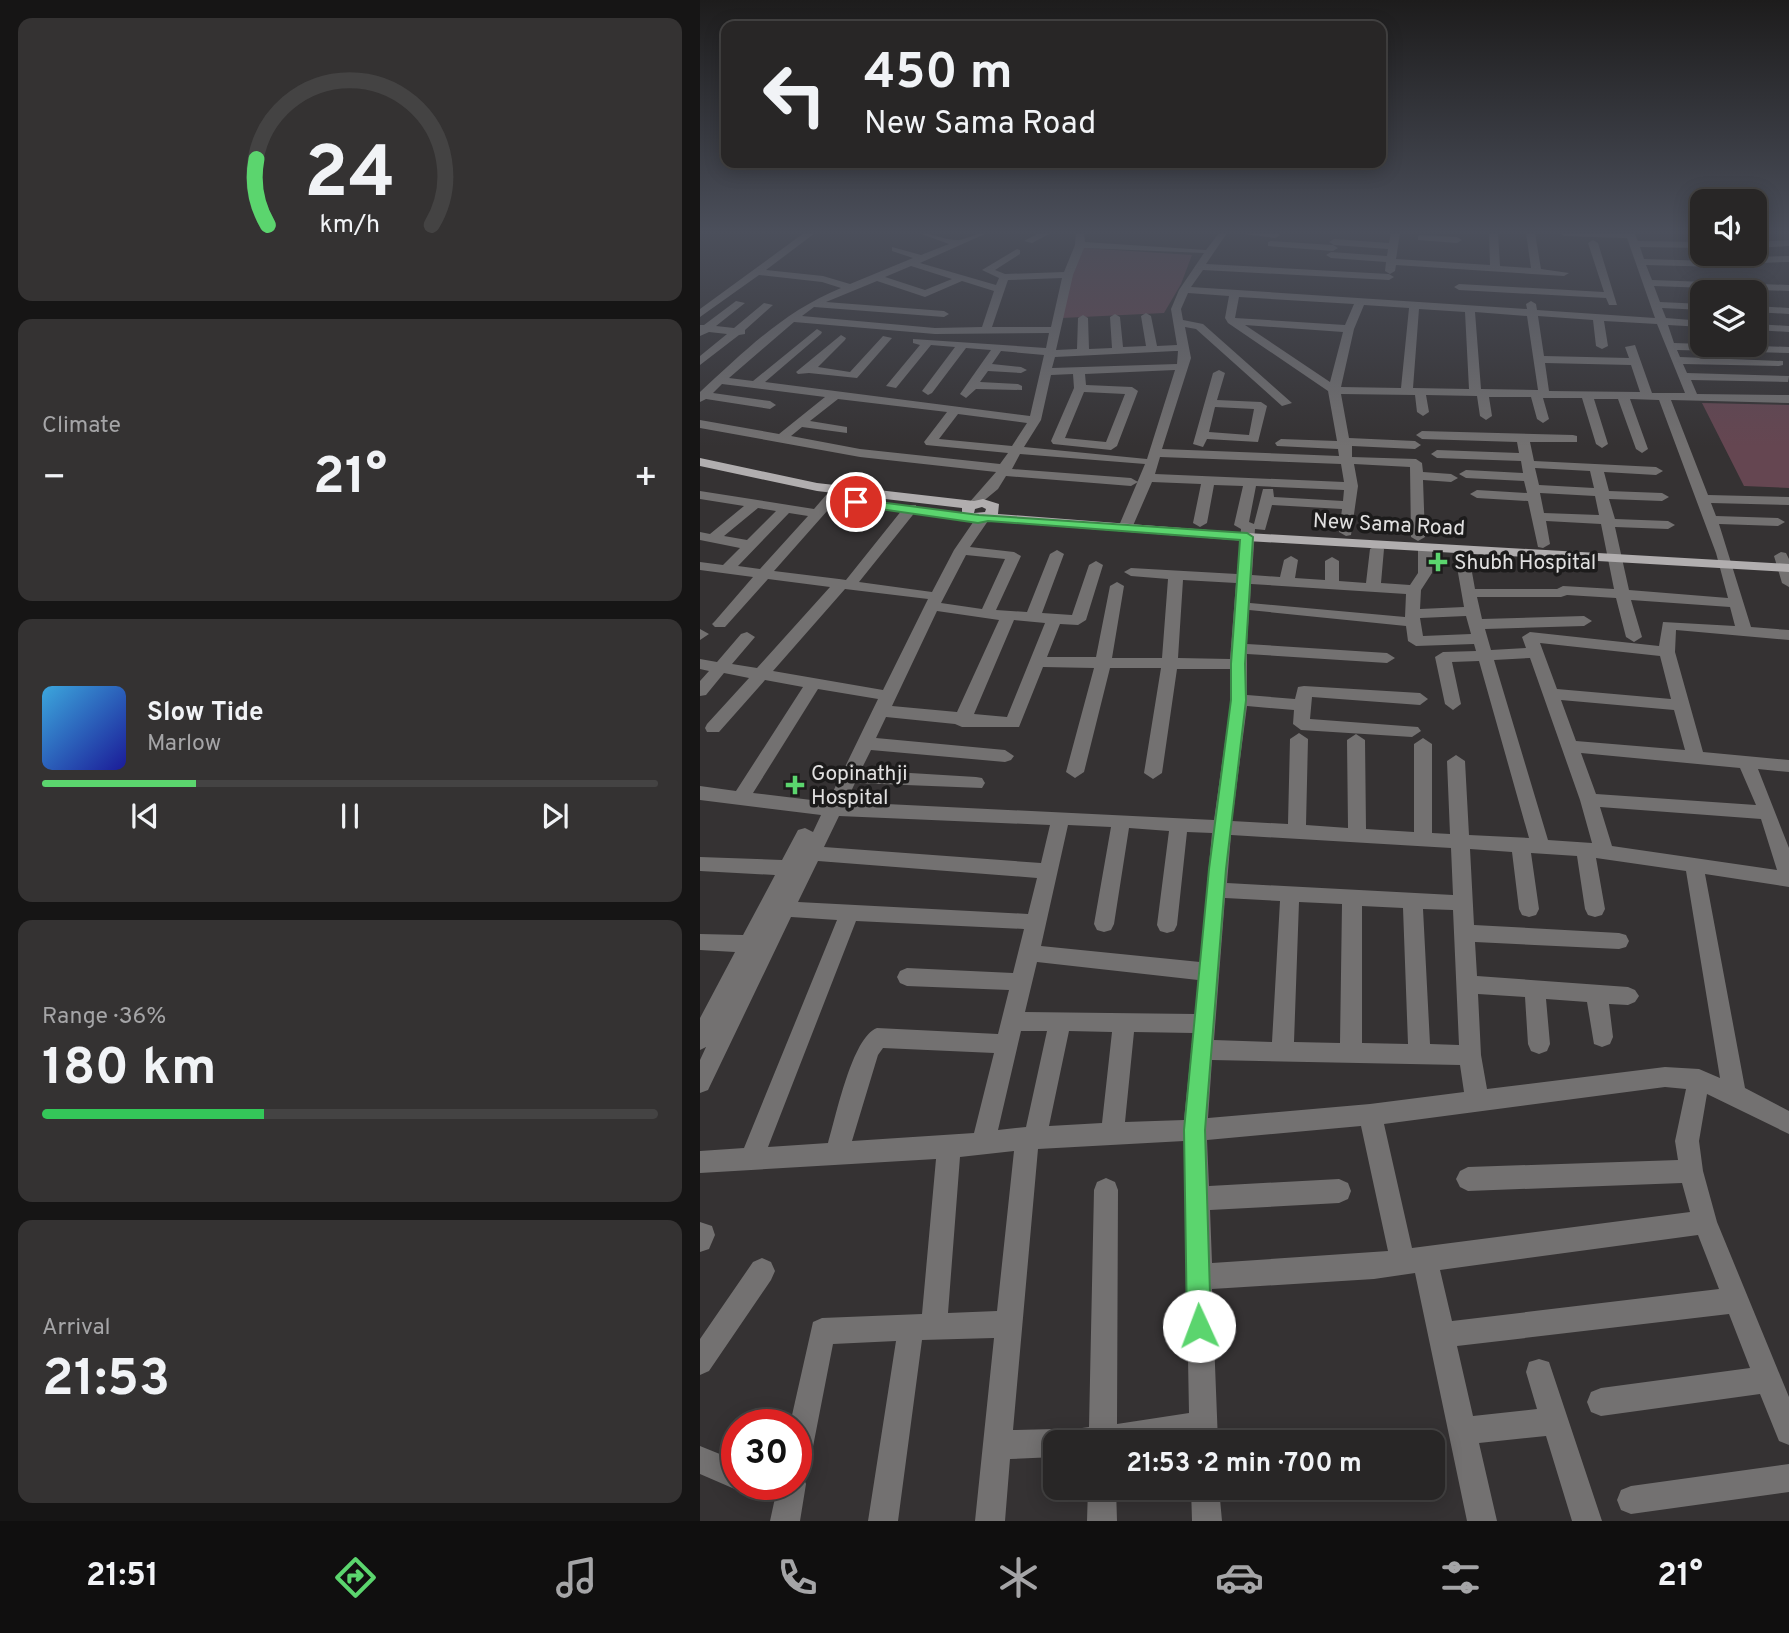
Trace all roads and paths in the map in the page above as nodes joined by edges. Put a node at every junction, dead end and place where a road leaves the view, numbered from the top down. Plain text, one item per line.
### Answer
1 (739, 304) edge
2 (811, 304) joint
3 (857, 304) edge
4 (890, 304) edge
5 (994, 304) edge
6 (1061, 304) edge
7 (1172, 304) edge
8 (1178, 304) edge
9 (1233, 304) edge
10 (1359, 304) edge
11 (1399, 304) edge
12 (1464, 304) edge
13 (1531, 304) edge
14 (1613, 304) edge
15 (768, 305) dead end
16 (1414, 305) junction
17 (1657, 305) joint
18 (1690, 306) edge
19 (854, 307) junction
20 (1465, 308) junction
21 (885, 310) junction
22 (1767, 310) edge
23 (1789, 311) edge
24 (1532, 313) junction
25 (944, 314) dead end
26 (1146, 316) dead end
27 (1115, 317) dead end
28 (1598, 317) junction
29 (790, 318) junction
30 (1083, 318) dead end
31 (1618, 318) junction
32 (1232, 321) junction
33 (1662, 321) junction
34 (838, 323) junction
35 (1179, 323) junction
36 (1690, 323) edge
37 (1767, 328) edge
38 (1349, 329) junction
39 (1789, 329) edge
40 (702, 330) edge
41 (986, 330) junction
42 (1055, 330) junction
43 (736, 331) junction
44 (817, 332) dead end
45 (769, 335) junction
46 (862, 336) dead end
47 (841, 338) dead end
48 (887, 338) junction
49 (928, 342) junction
50 (963, 345) junction
51 (1602, 346) dead end
52 (1670, 346) junction
53 (1631, 347) dead end
54 (998, 348) junction
55 (1152, 348) junction
56 (1175, 348) junction
57 (1118, 350) junction
58 (1770, 350) junction
59 (1789, 350) edge
60 (1083, 352) junction
61 (1050, 353) junction
62 (1538, 359) junction
63 (1676, 360) junction
64 (700, 362) edge
65 (1637, 362) junction
66 (985, 367) junction
67 (1174, 367) junction
68 (805, 369) junction
69 (1021, 370) dead end
70 (1079, 371) junction
71 (1046, 372) junction
72 (1219, 373) dead end
73 (1786, 373) edge
74 (1684, 376) junction
75 (700, 382) edge
76 (718, 382) junction
77 (756, 384) junction
78 (892, 386) dead end
79 (783, 388) junction
80 (1018, 388) dead end
81 (1080, 388) junction
82 (1334, 390) junction
83 (928, 391) dead end
84 (1414, 391) junction
85 (1478, 392) junction
86 (1540, 393) junction
87 (1587, 395) junction
88 (702, 396) edge
89 (834, 396) junction
90 (1623, 396) junction
91 (1647, 396) junction
92 (1692, 396) junction
93 (1664, 397) junction
94 (1789, 399) edge
95 (1211, 403) junction
96 (1286, 403) dead end
97 (770, 405) dead end
98 (955, 411) junction
99 (1423, 412) dead end
100 (1486, 416) dead end
101 (804, 419) junction
102 (1543, 419) dead end
103 (1035, 420) junction
104 (700, 424) edge
105 (844, 425) dead end
106 (1202, 435) junction
107 (781, 438) junction
108 (1522, 438) junction
109 (1573, 439) dead end
110 (1281, 443) dead end
111 (1345, 443) junction
112 (1602, 443) dead end
113 (1642, 449) dead end
114 (1016, 452) junction
115 (1437, 454) dead end
116 (1195, 455) junction
117 (1148, 457) junction
118 (1275, 458) junction
119 (1348, 460) junction
120 (700, 463) edge
121 (1596, 467) junction
122 (1004, 470) junction
123 (1656, 471) dead end
124 (700, 473) edge
125 (1466, 474) dead end
126 (1417, 476) junction
127 (1529, 477) junction
128 (1147, 478) junction
129 (1451, 478) dead end
130 (1208, 481) junction
131 (1131, 482) junction
132 (1250, 482) junction
133 (1269, 483) junction
134 (1350, 486) junction
135 (1603, 493) junction
136 (1476, 494) dead end
137 (834, 495) junction
138 (707, 496) edge
139 (1662, 497) dead end
140 (1703, 499) junction
141 (1267, 501) junction
142 (1789, 501) edge
143 (753, 505) junction
144 (1350, 505) junction
145 (700, 508) edge
146 (911, 508) junction
147 (785, 509) junction
148 (980, 511) junction
149 (816, 513) junction
150 (1538, 517) junction
151 (1711, 520) junction
152 (1609, 521) junction
153 (1778, 522) dead end
154 (1121, 523) junction
155 (1200, 523) junction
156 (1668, 525) dead end
157 (1249, 529) junction
158 (1346, 532) junction
159 (707, 537) edge
160 (1421, 542) junction
161 (1543, 544) junction
162 (750, 545) junction
163 (1377, 549) dead end
164 (961, 550) junction
165 (1461, 550) junction
166 (1614, 552) junction
167 (1057, 554) dead end
168 (1724, 559) junction
169 (1291, 560) dead end
170 (1332, 562) dead end
171 (1786, 562) edge
172 (1096, 565) dead end
173 (700, 567) edge
174 (726, 570) junction
175 (1130, 572) dead end
176 (1176, 573) junction
177 (763, 575) junction
178 (1244, 579) junction
179 (1287, 582) junction
180 (1307, 583) junction
181 (1789, 583) edge
182 (846, 584) junction
183 (1332, 585) junction
184 (1117, 586) dead end
185 (1373, 588) junction
186 (1414, 590) junction
187 (1469, 593) junction
188 (1622, 593) junction
189 (930, 601) junction
190 (1736, 603) junction
191 (1254, 607) dead end
192 (987, 614) junction
193 (1009, 615) junction
194 (1033, 617) junction
195 (1311, 617) junction
196 (1054, 618) junction
197 (1412, 618) junction
198 (1584, 621) dead end
199 (720, 624) dead end
200 (1744, 630) junction
201 (1479, 632) junction
202 (1789, 635) edge
203 (747, 637) dead end
204 (1634, 637) dead end
205 (1667, 652) junction
206 (1536, 653) junction
207 (1239, 656) junction
208 (1387, 658) dead end
209 (1037, 662) junction
210 (1170, 662) junction
211 (1103, 663) junction
212 (700, 664) edge
213 (721, 667) junction
214 (765, 673) junction
215 (814, 682) junction
216 (700, 691) edge
217 (1552, 694) junction
218 (1420, 699) dead end
219 (1239, 700) junction
220 (879, 702) junction
221 (1453, 704) dead end
222 (1302, 705) junction
223 (1680, 705) junction
224 (962, 720) junction
225 (713, 728) dead end
226 (1299, 739) dead end
227 (1356, 740) dead end
228 (864, 743) junction
229 (1568, 746) junction
230 (1005, 756) dead end
231 (1695, 756) junction
232 (1455, 761) dead end
233 (1746, 762) junction
234 (1789, 766) edge
235 (1075, 772) dead end
236 (1153, 773) dead end
237 (848, 776) junction
238 (976, 783) dead end
239 (700, 793) edge
240 (741, 798) junction
241 (1589, 800) junction
242 (825, 808) junction
243 (1768, 813) junction
244 (1061, 818) junction
245 (1121, 821) junction
246 (1179, 824) junction
247 (1222, 827) junction
248 (1297, 832) junction
249 (1357, 836) junction
250 (1423, 839) junction
251 (1458, 842) junction
252 (1521, 845) junction
253 (1541, 847) junction
254 (1595, 851) junction
255 (809, 853) junction
256 (700, 864) edge
257 (1694, 864) junction
258 (789, 868) junction
259 (1048, 871) junction
260 (1789, 878) edge
261 (1215, 890) junction
262 (1290, 894) junction
263 (1352, 897) junction
264 (1413, 900) junction
265 (1461, 903) junction
266 (783, 909) junction
267 (1529, 909) dead end
268 (1595, 909) dead end
269 (849, 914) junction
270 (1036, 922) junction
271 (1104, 924) dead end
272 (1167, 925) dead end
273 (1463, 933) junction
274 (1619, 941) dead end
275 (700, 942) edge
276 (749, 944) junction
277 (1028, 953) junction
278 (1208, 972) junction
279 (906, 977) dead end
280 (1021, 982) junction
281 (1466, 984) junction
282 (1535, 989) junction
283 (1597, 994) junction
284 (1628, 996) dead end
285 (706, 1017) edge
286 (1012, 1021) junction
287 (1060, 1021) junction
288 (1124, 1023) junction
289 (1203, 1024) junction
290 (1602, 1037) dead end
291 (700, 1040) edge
292 (1007, 1044) junction
293 (1539, 1044) dead end
294 (1202, 1050) junction
295 (1283, 1051) junction
296 (1351, 1053) junction
297 (1419, 1054) junction
298 (1470, 1055) junction
299 (1699, 1079) junction
300 (700, 1083) edge
301 (1734, 1093) junction
302 (1477, 1100) junction
303 (1370, 1115) junction
304 (1789, 1123) edge
305 (1195, 1130) junction
306 (1112, 1134) junction
307 (1031, 1138) junction
308 (983, 1143) junction
309 (949, 1146) junction
310 (837, 1153) junction
311 (751, 1158) junction
312 (700, 1162) edge
313 (1691, 1171) junction
314 (1468, 1179) dead end
315 (1106, 1190) dead end
316 (1339, 1191) dead end
317 (1195, 1199) junction
318 (1705, 1222) junction
319 (700, 1234) edge
320 (700, 1240) edge
321 (1414, 1261) junction
322 (762, 1270) dead end
323 (1198, 1277) junction
324 (1737, 1300) junction
325 (1009, 1324) junction
326 (922, 1327) junction
327 (1442, 1335) junction
328 (700, 1362) edge
329 (1539, 1372) dead end
330 (1768, 1379) junction
331 (1601, 1402) dead end
332 (807, 1409) edge
333 (1555, 1421) junction
334 (1103, 1430) edge
335 (1203, 1430) edge
336 (1789, 1431) edge
337 (1463, 1432) junction
338 (1043, 1444) edge
339 (997, 1446) junction
340 (700, 1460) edge
341 (721, 1469) edge
342 (1789, 1478) edge
343 (789, 1500) edge
344 (1102, 1500) edge
345 (1206, 1500) edge
346 (1631, 1500) dead end
347 (785, 1521) edge
348 (883, 1521) edge
349 (990, 1521) edge
350 (1102, 1521) edge
351 (1207, 1521) edge
352 (1482, 1521) edge
353 (1587, 1521) edge

1 - 40 street
2 - 19 street
2 - 29 street
3 - 19 street
4 - 21 street
5 - 41 street
6 - 42 street
7 - 56 street
8 - 35 street
9 - 32 street
10 - 38 street
11 - 16 street
12 - 20 street
13 - 24 street
14 - 31 street
15 - 43 street
16 - 20 street
16 - 84 street
17 - 18 street
17 - 33 street
19 - 21 street
19 - 34 street
20 - 24 street
20 - 85 street
21 - 25 street
22 - 23 street
24 - 28 street
24 - 62 street
26 - 55 street
27 - 57 street
28 - 31 street
28 - 51 street
29 - 34 street
29 - 45 street
30 - 60 street
31 - 33 street
32 - 38 street
32 - 82 street
33 - 36 street
33 - 52 street
34 - 41 street
35 - 96 street
35 - 117 street
37 - 39 street
38 - 82 street
40 - 43 street
41 - 42 street
42 - 61 street
43 - 45 street
43 - 64 street
44 - 77 street
45 - 76 street
46 - 48 street
47 - 68 street
48 - 49 street
48 - 68 street
49 - 50 street
49 - 78 street
50 - 54 street
50 - 83 street
52 - 58 street
52 - 63 street
53 - 65 street
54 - 61 street
54 - 66 street
55 - 56 street
55 - 57 street
56 - 67 street
57 - 60 street
58 - 59 street
58 - 73 street
60 - 61 street
61 - 71 street
62 - 65 street
62 - 86 street
63 - 73 street
63 - 74 street
65 - 91 street
66 - 69 street
66 - 80 street
67 - 70 street
67 - 117 street
68 - 79 street
70 - 71 street
70 - 81 street
71 - 103 street
72 - 95 street
73 - 74 street
74 - 92 street
75 - 76 street
76 - 77 street
76 - 88 street
77 - 79 street
79 - 89 street
81 - 81 street
82 - 84 street
82 - 111 street
84 - 85 street
84 - 99 street
85 - 86 street
85 - 100 street
86 - 87 street
86 - 102 street
87 - 90 street
87 - 112 street
88 - 97 street
89 - 98 street
89 - 101 street
90 - 91 street
90 - 113 street
91 - 93 street
92 - 93 street
92 - 94 street
93 - 140 street
95 - 106 street
95 - 106 street
98 - 103 street
98 - 114 street
101 - 105 street
101 - 107 street
103 - 114 street
104 - 107 street
106 - 116 street
107 - 122 street
108 - 109 street
108 - 111 street
108 - 127 street
110 - 111 street
111 - 119 street
114 - 117 street
114 - 122 street
115 - 127 street
116 - 117 street
116 - 118 street
117 - 128 street
117 - 131 street
118 - 119 street
118 - 133 street
119 - 126 street
119 - 134 street
120 - 137 main road, New Sama Road
121 - 123 street
121 - 127 street
121 - 135 street
122 - 131 street
122 - 148 street
124 - 137 main road, New Sama Road
125 - 127 street
126 - 129 street
126 - 160 street
127 - 135 street
127 - 136 street
127 - 150 street
128 - 130 street
128 - 154 street
130 - 132 street
130 - 155 street
131 - 154 street
132 - 133 street
132 - 157 street
133 - 134 street
133 - 141 street
134 - 144 street
135 - 139 street
135 - 152 street
137 - 146 main road, New Sama Road
137 - 148 main road, New Sama Road
137 - 149 street
138 - 143 street
138 - 145 street
140 - 142 street
140 - 151 street
141 - 144 street
141 - 157 street
143 - 147 street
143 - 159 street
144 - 158 street
146 - 148 main road, New Sama Road
146 - 182 street
147 - 149 street
147 - 162 street
148 - 154 main road, New Sama Road
148 - 164 street
148 - 189 street
149 - 177 street
150 - 152 street
150 - 161 street
151 - 153 street
151 - 168 street
152 - 156 street
152 - 166 street
154 - 155 main road, New Sama Road
154 - 157 main road, New Sama Road
155 - 157 main road, New Sama Road
157 - 158 main road, New Sama Road
157 - 160 main road, New Sama Road
157 - 178 street
158 - 160 main road, New Sama Road
159 - 162 street
160 - 161 main road, New Sama Road
160 - 165 main road, New Sama Road
160 - 186 street
161 - 166 main road, New Sama Road
162 - 174 street
163 - 185 street
164 - 189 street
164 - 192 street
165 - 166 main road, New Sama Road
165 - 187 street
166 - 168 main road, New Sama Road
166 - 188 street
167 - 194 street
168 - 171 main road, New Sama Road
168 - 190 street
169 - 179 street
170 - 183 street
171 - 181 street
172 - 196 street
173 - 174 street
174 - 177 street
175 - 176 street
176 - 178 street
176 - 210 street
177 - 182 street
177 - 199 street
178 - 179 street
178 - 207 street
179 - 180 street
180 - 183 street
180 - 195 street
182 - 189 street
182 - 214 street
183 - 185 street
184 - 211 street
185 - 186 street
186 - 197 street
187 - 188 street
187 - 201 street
188 - 190 street
188 - 204 street
189 - 192 street
189 - 220 street
190 - 200 street
191 - 195 street
192 - 193 street
193 - 194 street
193 - 224 street
194 - 196 street
195 - 197 street
196 - 209 street
197 - 201 street
197 - 201 street
198 - 201 street
200 - 202 street
200 - 205 street
201 - 206 street
201 - 221 street
201 - 253 street
203 - 213 street
205 - 206 street
205 - 223 street
206 - 217 street
207 - 208 street
207 - 210 street
207 - 219 street
209 - 211 street
209 - 224 street
210 - 211 street
210 - 236 street
211 - 235 street
212 - 213 street
213 - 214 street
213 - 216 street
214 - 215 street
214 - 225 street
215 - 220 street
215 - 240 street
217 - 223 street
217 - 229 street
218 - 222 street
219 - 222 street
219 - 247 street
220 - 224 street
220 - 228 street
220 - 242 street
222 - 250 street
223 - 231 street
226 - 248 street
227 - 249 street
228 - 230 street
228 - 237 street
229 - 231 street
229 - 241 street
231 - 233 street
232 - 251 street
233 - 234 street
233 - 243 street
237 - 238 street
237 - 242 street
239 - 240 street
240 - 242 street
241 - 243 street
241 - 254 street
242 - 244 street
242 - 255 street
242 - 258 street
243 - 260 street
244 - 245 street
244 - 259 street
245 - 246 street
245 - 271 street
246 - 247 street
246 - 272 street
247 - 248 street
247 - 261 street
248 - 249 street
249 - 250 street
250 - 251 street
251 - 252 street
251 - 265 street
252 - 253 street
252 - 267 street
253 - 254 street
254 - 257 street
254 - 268 street
255 - 259 street
255 - 266 street
256 - 258 street
257 - 260 street
257 - 301 street
258 - 276 street
259 - 270 street
261 - 262 street
261 - 278 street
262 - 263 street
262 - 295 street
263 - 264 street
263 - 296 street
264 - 265 street
264 - 297 street
265 - 273 street
266 - 269 street
266 - 300 street
269 - 270 street
269 - 311 street
270 - 277 street
273 - 274 street
273 - 281 street
275 - 276 street
276 - 285 street
277 - 278 street
277 - 280 street
278 - 289 street
279 - 280 street
280 - 286 street
281 - 282 street
281 - 298 street
282 - 283 street
282 - 293 street
283 - 284 street
283 - 290 street
285 - 291 street
286 - 287 street
286 - 292 street
287 - 288 street
287 - 307 street
288 - 289 street
288 - 306 street
289 - 294 street
292 - 308 street
292 - 310 street
294 - 295 street
294 - 305 street
295 - 296 street
296 - 297 street
297 - 298 street
298 - 302 street
299 - 301 street
299 - 302 street
299 - 313 street
301 - 304 street
302 - 303 street
303 - 305 street
303 - 321 street
305 - 306 street
305 - 317 street
306 - 307 street
307 - 308 street
307 - 325 street
308 - 309 street
309 - 310 street
309 - 326 street
310 - 311 street
311 - 312 street
313 - 314 street
313 - 318 street
315 - 334 street
316 - 317 street
317 - 323 street
318 - 321 street
318 - 324 street
319 - 320 street
321 - 323 street
321 - 327 street
322 - 328 street
323 - 335 street
324 - 327 street
324 - 330 street
325 - 326 street
325 - 339 street
326 - 332 street
326 - 348 street
327 - 337 street
329 - 333 street
330 - 331 street
330 - 336 street
333 - 337 street
333 - 353 street
337 - 352 street
338 - 339 street
339 - 349 street
340 - 341 street
342 - 346 street
343 - 347 street
344 - 350 street
345 - 351 street

